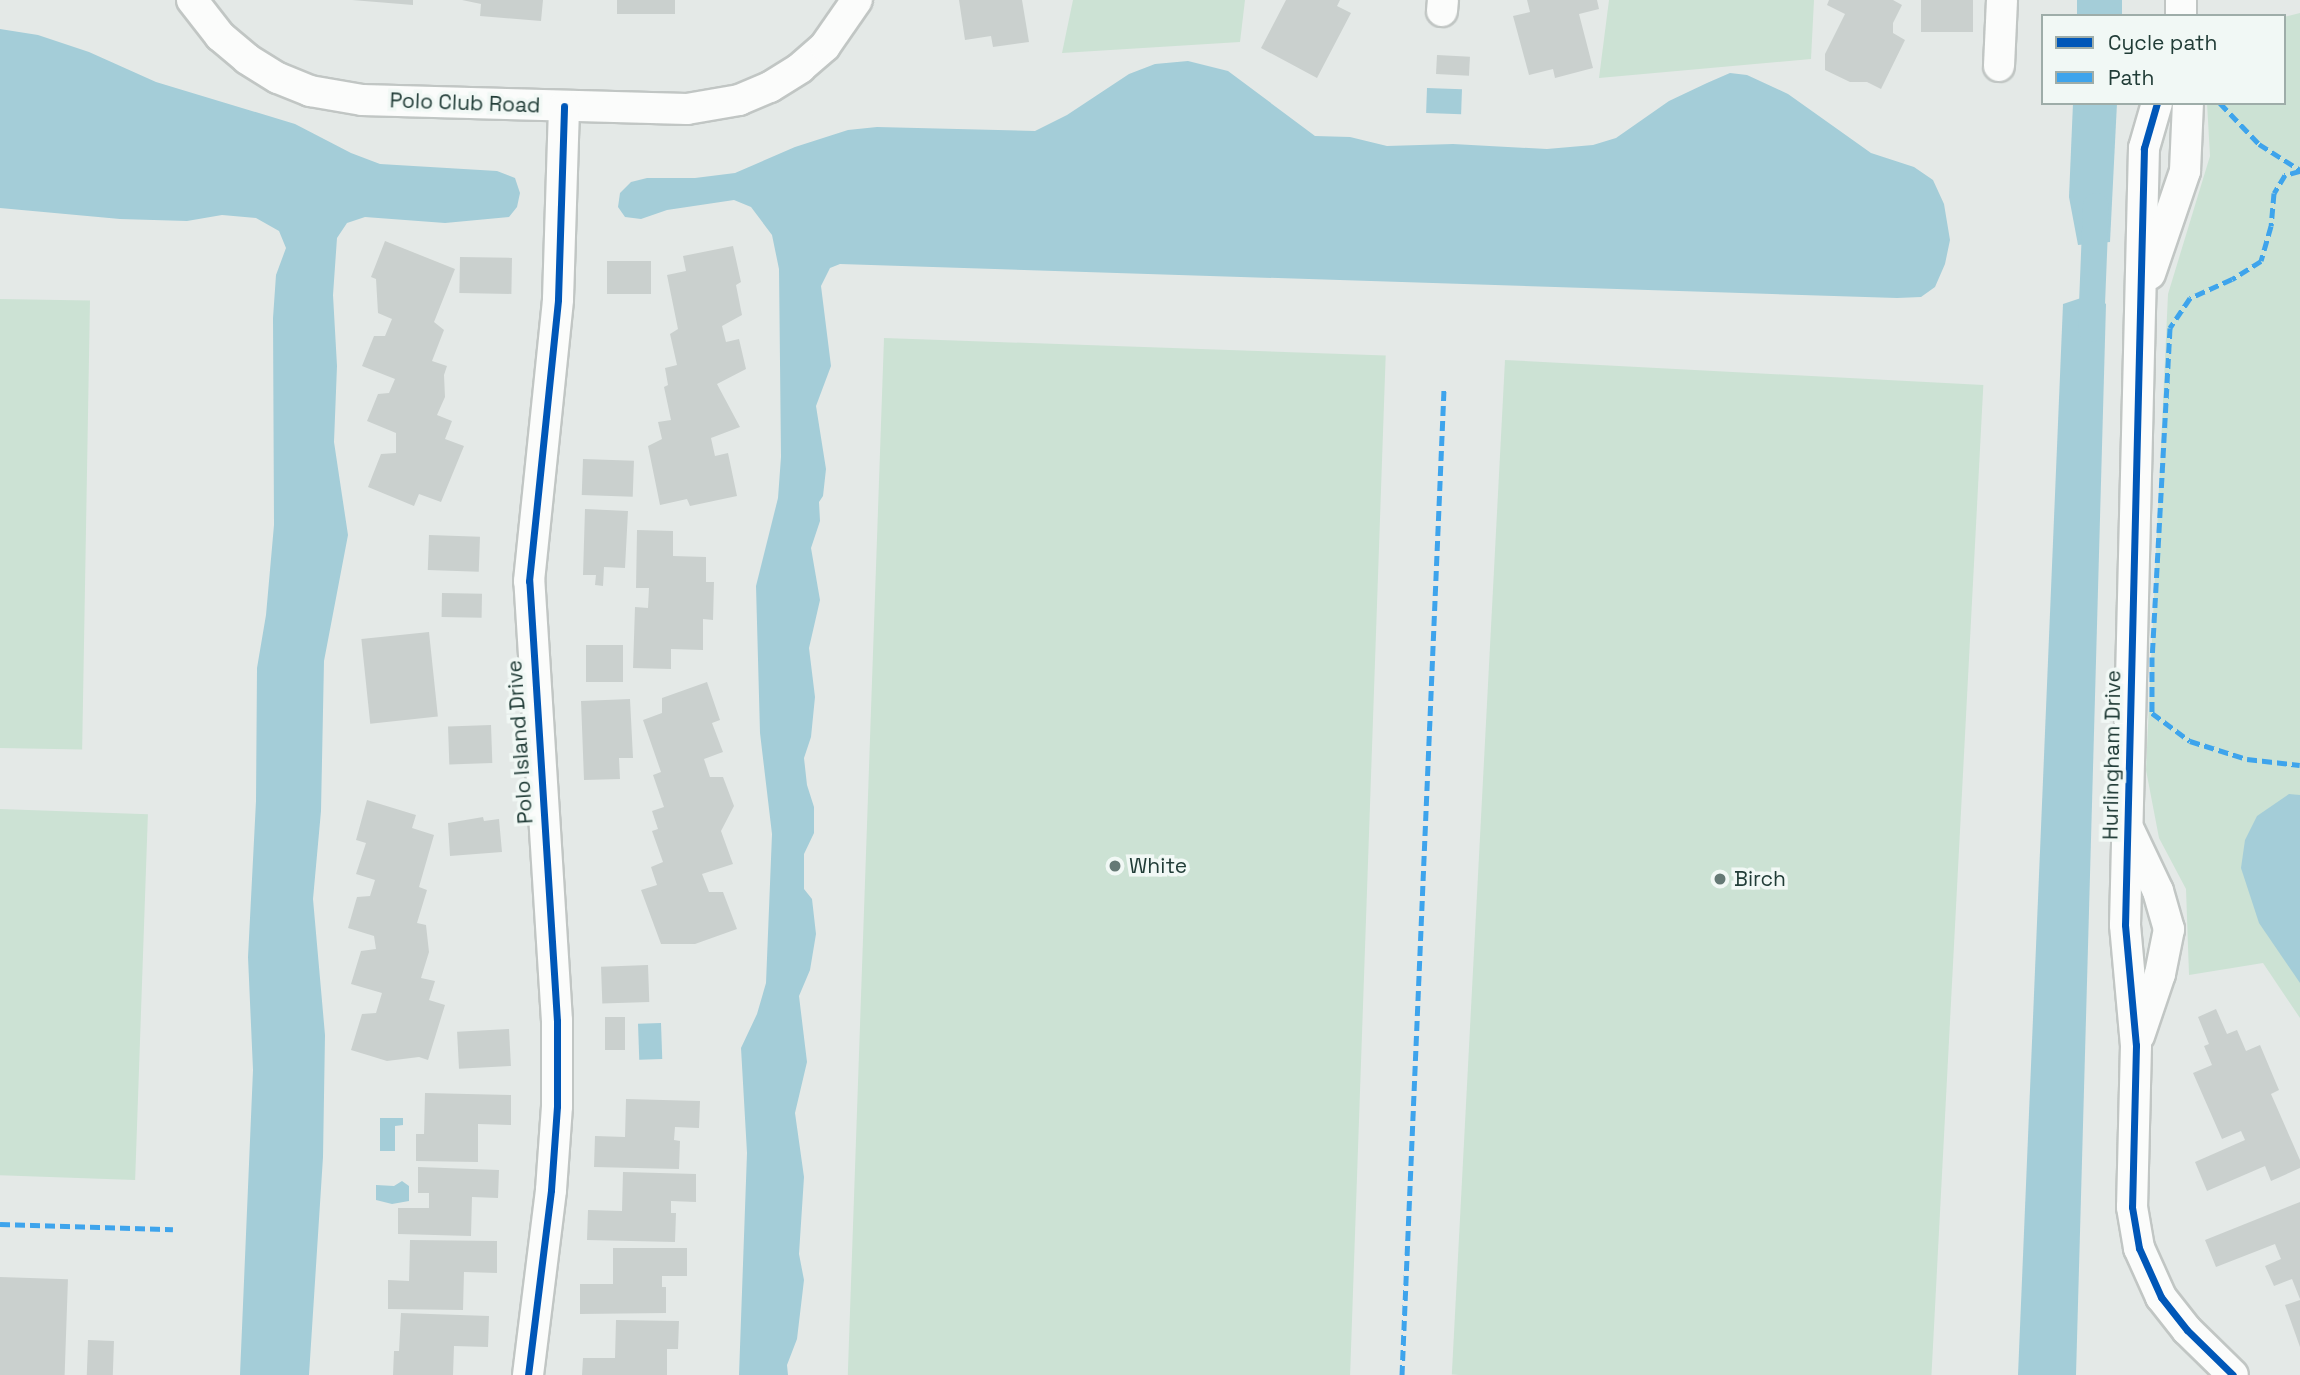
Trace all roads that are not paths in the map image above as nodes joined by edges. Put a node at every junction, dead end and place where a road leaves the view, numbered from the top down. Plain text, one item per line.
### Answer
1 (192, 0) edge
2 (858, 0) edge
3 (2002, 0) edge
4 (1999, 66) dead end
5 (2156, 105) edge
6 (2188, 105) edge
7 (564, 106) junction
8 (2141, 301) junction
9 (2128, 829) junction
10 (2136, 1045) junction
11 (528, 1375) edge
12 (2233, 1375) edge

1 - 7 street, Polo Club Road
2 - 7 street, Polo Club Road
3 - 4 street
5 - 8 street, Hurlingham Drive
6 - 8 street, Hurlingham Drive
7 - 11 street, Polo Island Drive
8 - 9 street, Hurlingham Drive
9 - 10 street, Hurlingham Drive
9 - 10 street, Hurlingham Drive
10 - 12 street, Hurlingham Drive

